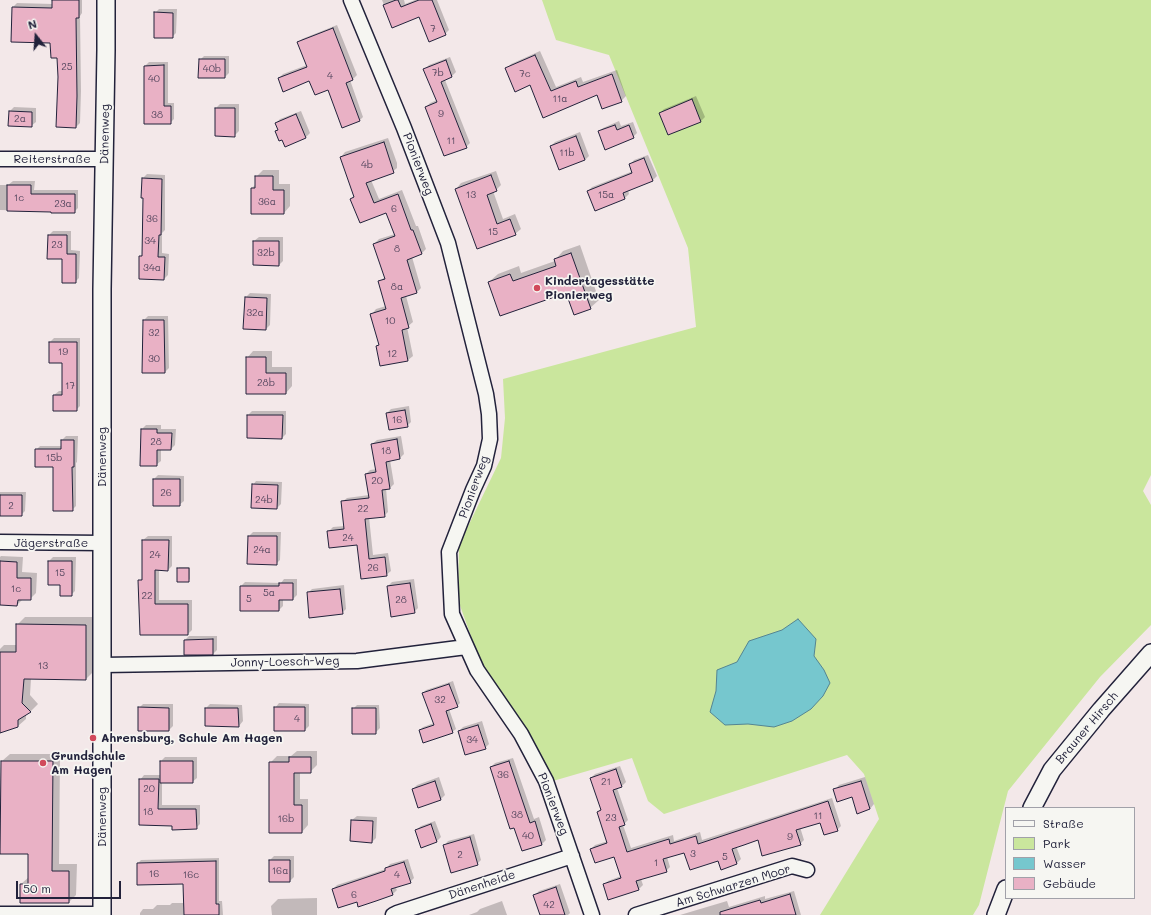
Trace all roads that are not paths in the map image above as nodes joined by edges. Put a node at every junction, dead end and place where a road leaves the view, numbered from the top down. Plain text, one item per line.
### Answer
1 (106, 0) edge
2 (351, 0) edge
3 (0, 159) edge
4 (104, 159) junction
5 (0, 542) edge
6 (103, 543) junction
7 (466, 648) junction
8 (1151, 653) edge
9 (102, 665) junction
10 (1033, 807) edge
11 (572, 856) junction
12 (807, 870) dead end
13 (1005, 892) edge
14 (0, 914) edge
15 (102, 914) edge
16 (393, 915) edge
17 (592, 915) edge
18 (636, 915) edge
19 (996, 915) edge

1 - 4 street, Dänenweg
2 - 7 street, Pionierweg
3 - 4 street, Reiterstraße
4 - 6 street, Dänenweg
5 - 6 street, Jägerstraße
6 - 9 street, Dänenweg
7 - 9 street, Jonny-Loesch-Weg
7 - 11 street, Pionierweg
8 - 10 street, Brauner Hirsch
9 - 15 street, Dänenweg
11 - 16 street, Dänenheide
11 - 17 street, Pionierweg
12 - 18 street, Am Schwarzen Moor
13 - 19 street
14 - 15 street

